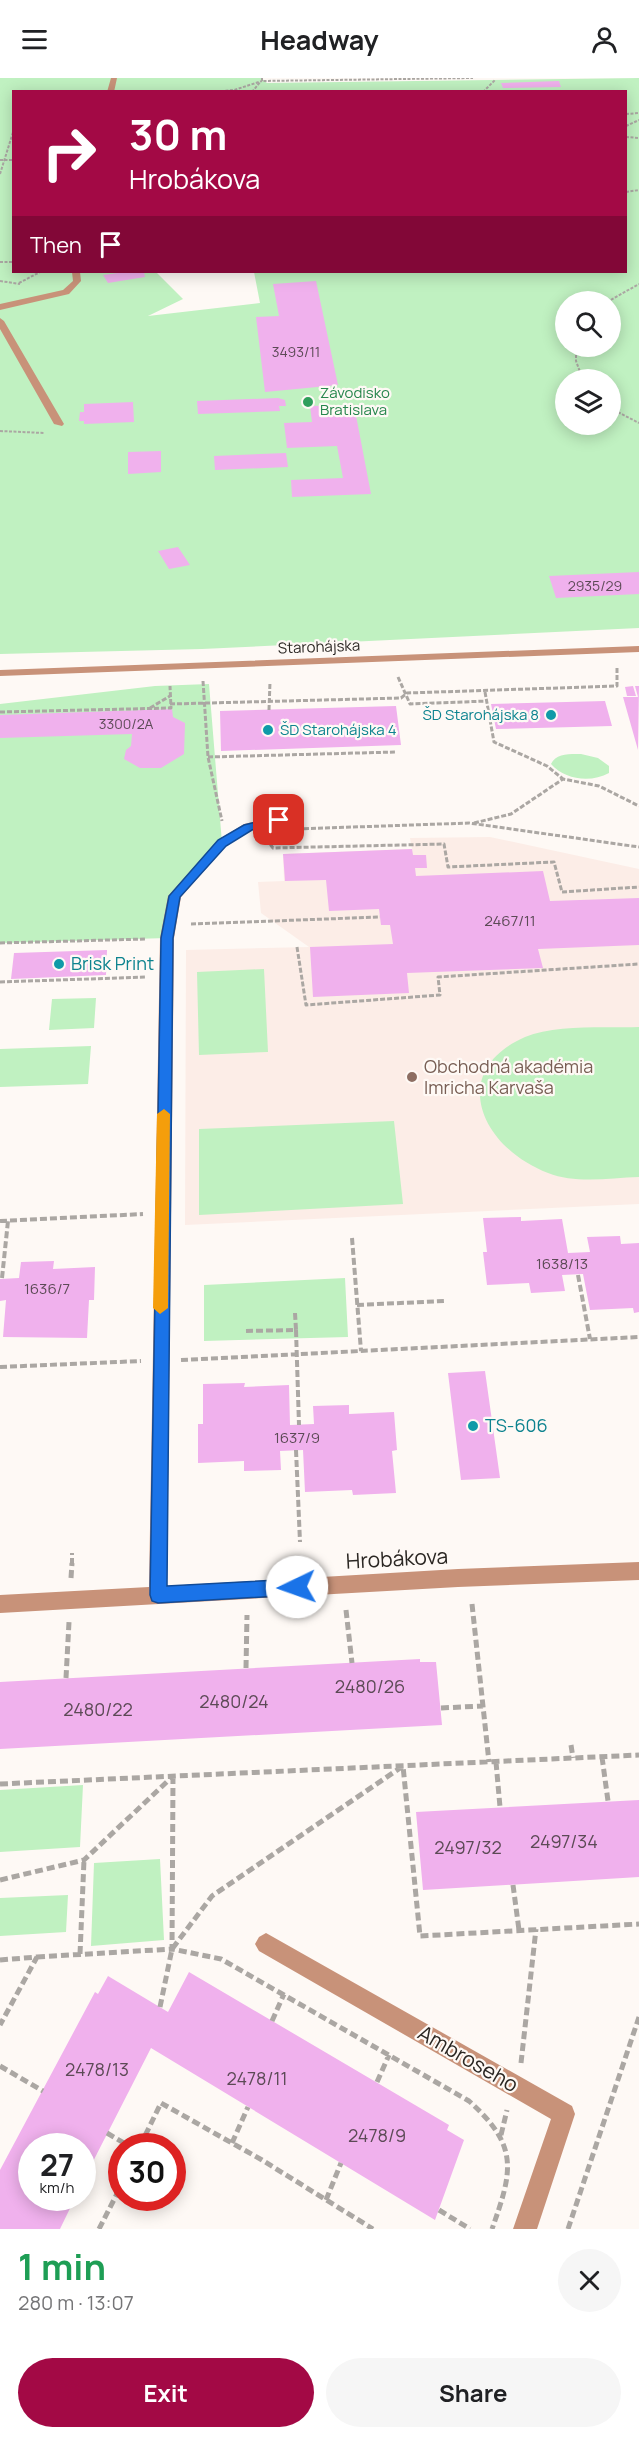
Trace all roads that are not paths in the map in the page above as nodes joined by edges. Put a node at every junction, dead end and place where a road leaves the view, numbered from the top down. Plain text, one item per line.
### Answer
1 (76, 273) edge
2 (0, 307) edge
3 (0, 321) edge
4 (59, 424) dead end
5 (639, 649) edge
6 (0, 673) edge
7 (276, 827) road end
8 (639, 1571) edge
9 (158, 1595) junction
10 (0, 1604) edge
11 (266, 1944) dead end
12 (525, 2229) edge

1 - 2 street
3 - 4 street
5 - 6 street, Starohájska
7 - 9 street
8 - 9 street, Hrobákova
9 - 10 street, Hrobákova
11 - 12 street, Ambroseho

